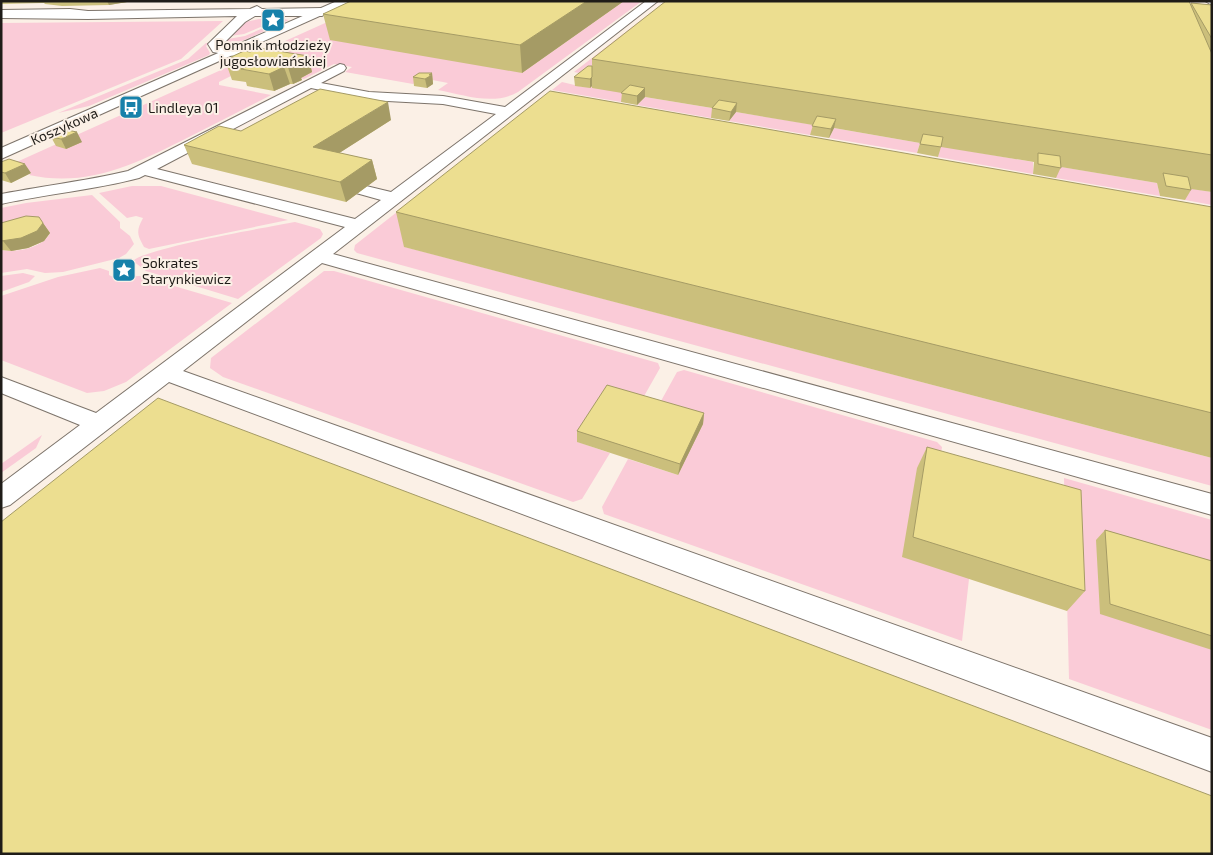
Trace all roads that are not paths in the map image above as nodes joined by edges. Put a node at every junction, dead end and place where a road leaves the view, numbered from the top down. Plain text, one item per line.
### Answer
1 (266, 1) edge
2 (347, 1) edge
3 (653, 1) edge
4 (253, 12) junction
5 (322, 12) junction
6 (1, 14) edge
7 (234, 52) junction
8 (340, 68) dead end
9 (310, 84) junction
10 (529, 96) junction
11 (549, 99) edge
12 (508, 112) junction
13 (1, 154) edge
14 (144, 170) junction
15 (362, 190) dead end
16 (395, 198) junction
17 (1, 199) edge
18 (359, 225) junction
19 (319, 256) junction
20 (166, 373) junction
21 (1, 384) edge
22 (99, 423) junction
23 (1, 498) edge
24 (1212, 505) edge
25 (1212, 755) edge

1 - 4 street
2 - 5 street, Koszykowa
3 - 10 lane
4 - 5 street
4 - 6 street
4 - 7 street
5 - 7 street, Koszykowa
7 - 13 street, Koszykowa
8 - 9 lane
9 - 12 lane
9 - 14 lane
10 - 11 lane
10 - 12 lane
12 - 16 lane
14 - 17 lane
14 - 18 lane
15 - 16 lane
16 - 18 lane
18 - 19 lane
19 - 20 lane
19 - 24 lane
20 - 22 lane
20 - 25 lane
21 - 22 lane
22 - 23 lane

